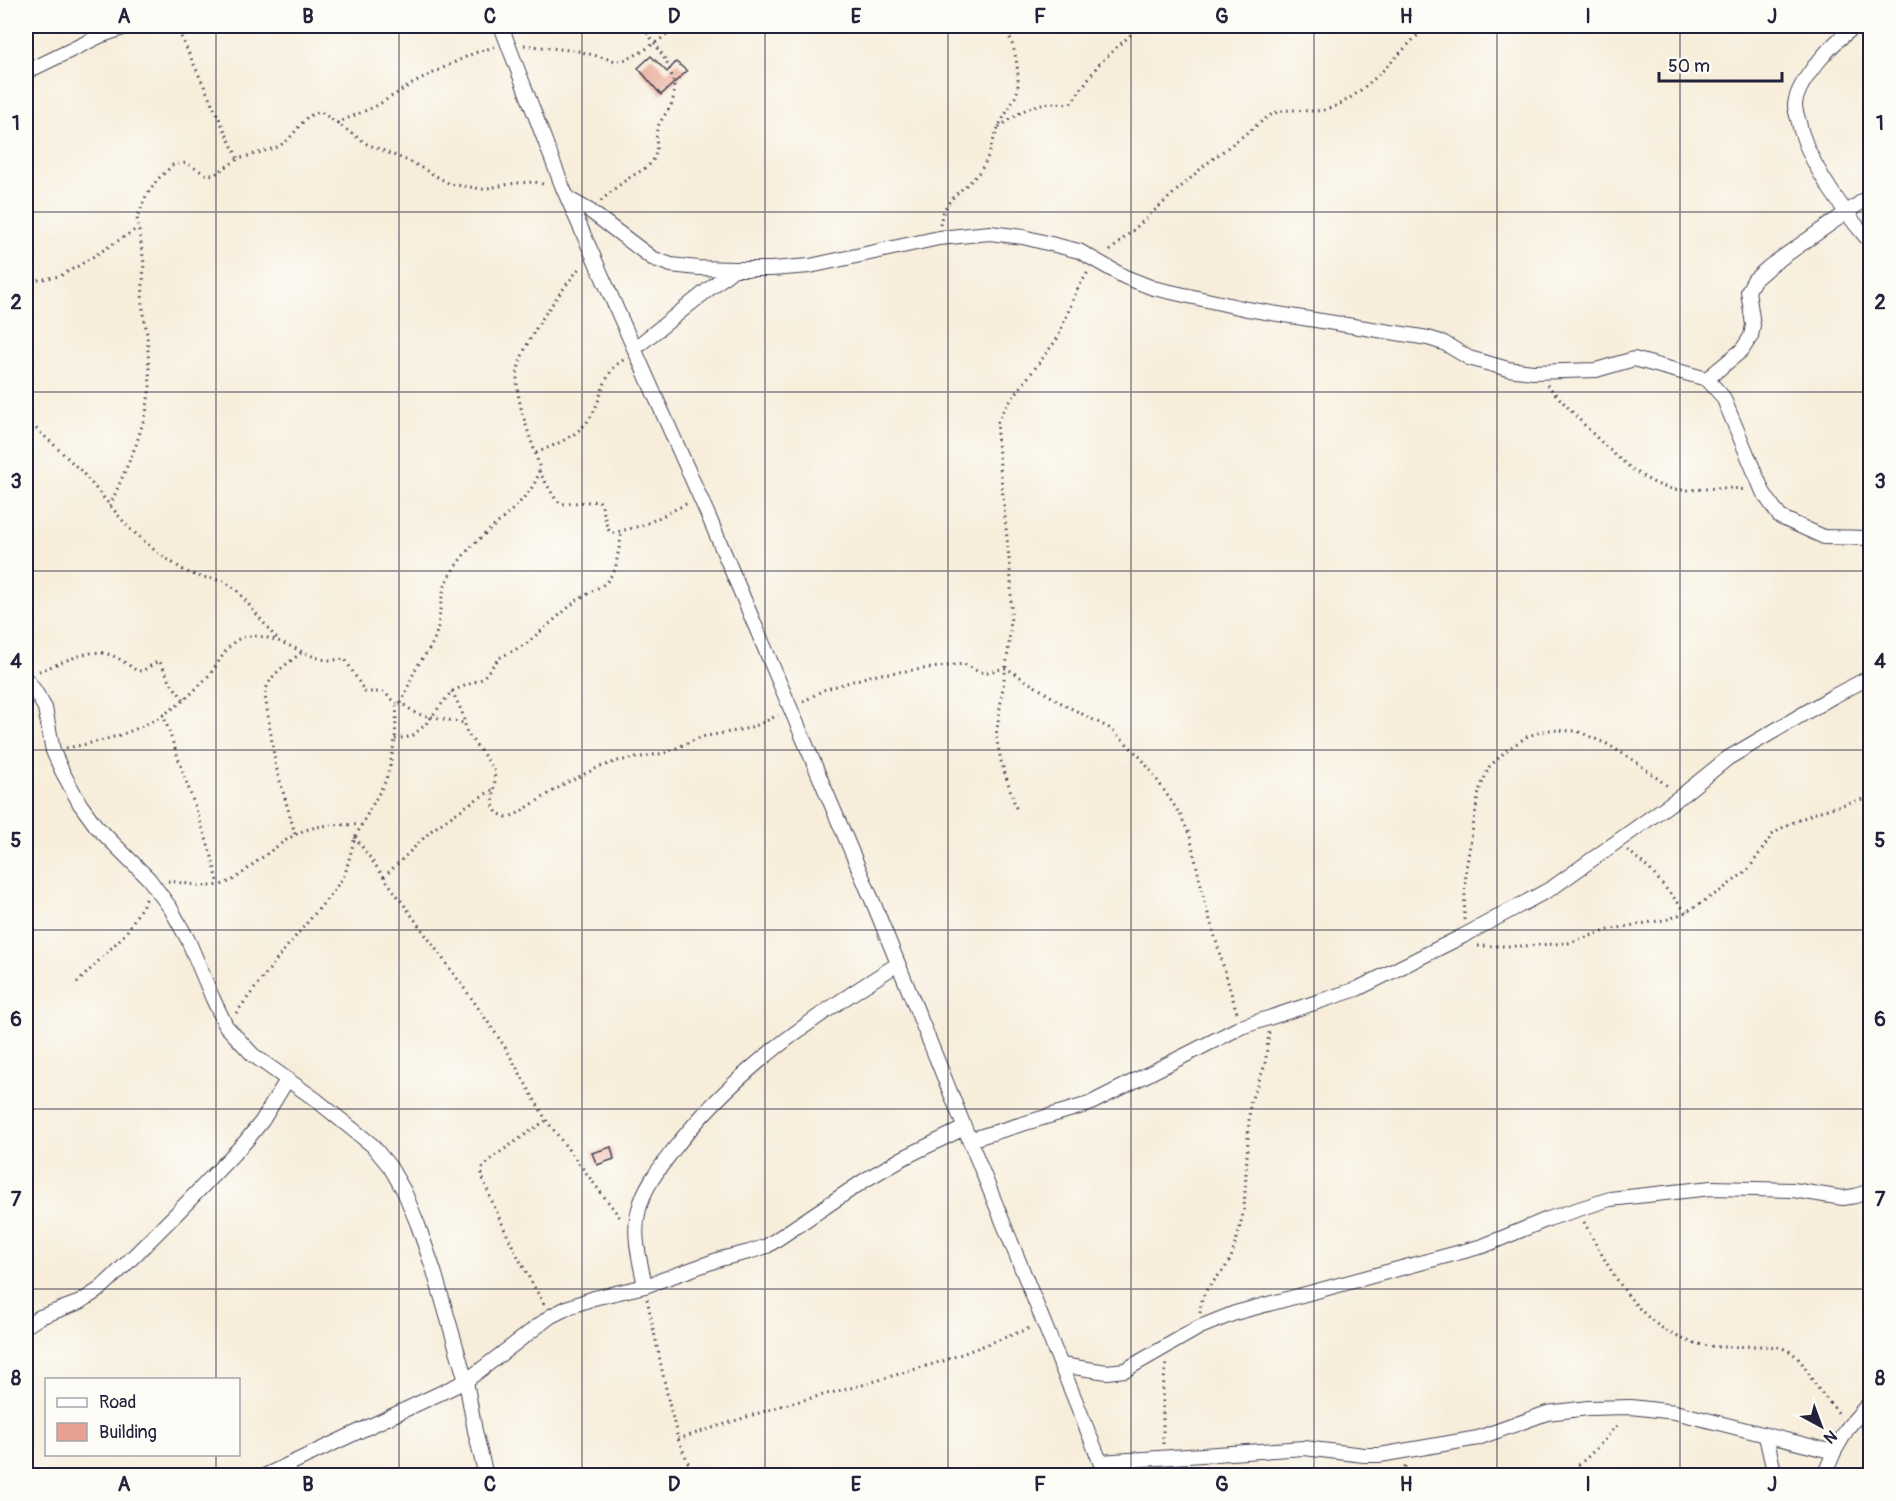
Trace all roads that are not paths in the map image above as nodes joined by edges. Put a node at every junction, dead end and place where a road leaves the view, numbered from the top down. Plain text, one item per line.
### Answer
1 (501, 26) edge
2 (1856, 26) edge
3 (119, 27) edge
4 (26, 72) edge
5 (566, 193) junction
6 (1870, 196) edge
7 (1846, 213) junction
8 (1870, 242) edge
9 (734, 269) junction
10 (637, 351) junction
11 (1707, 380) junction
12 (1870, 538) edge
13 (30, 676) edge
14 (1870, 677) edge
15 (898, 964) junction
16 (287, 1080) junction
17 (966, 1134) junction
18 (1870, 1191) edge
19 (645, 1286) junction
20 (26, 1326) edge
21 (1060, 1365) junction
22 (466, 1381) junction
23 (1870, 1402) edge
24 (1766, 1436) junction
25 (1834, 1452) junction
26 (1103, 1469) edge
27 (264, 1476) edge
28 (486, 1476) edge
29 (1775, 1476) edge
30 (1824, 1476) edge

1 - 5 street
2 - 7 street
3 - 4 street
5 - 9 street
5 - 10 street
6 - 7 street
7 - 8 street
7 - 11 street
9 - 10 street
9 - 11 street
10 - 15 street
11 - 12 street
13 - 16 street
14 - 17 street
15 - 17 street
15 - 19 street
16 - 20 street
16 - 22 street
17 - 19 street
17 - 21 street
18 - 21 street
19 - 22 street
21 - 26 street
22 - 27 street
22 - 28 street
23 - 25 street
24 - 25 street
24 - 26 street
24 - 29 street
25 - 30 street

